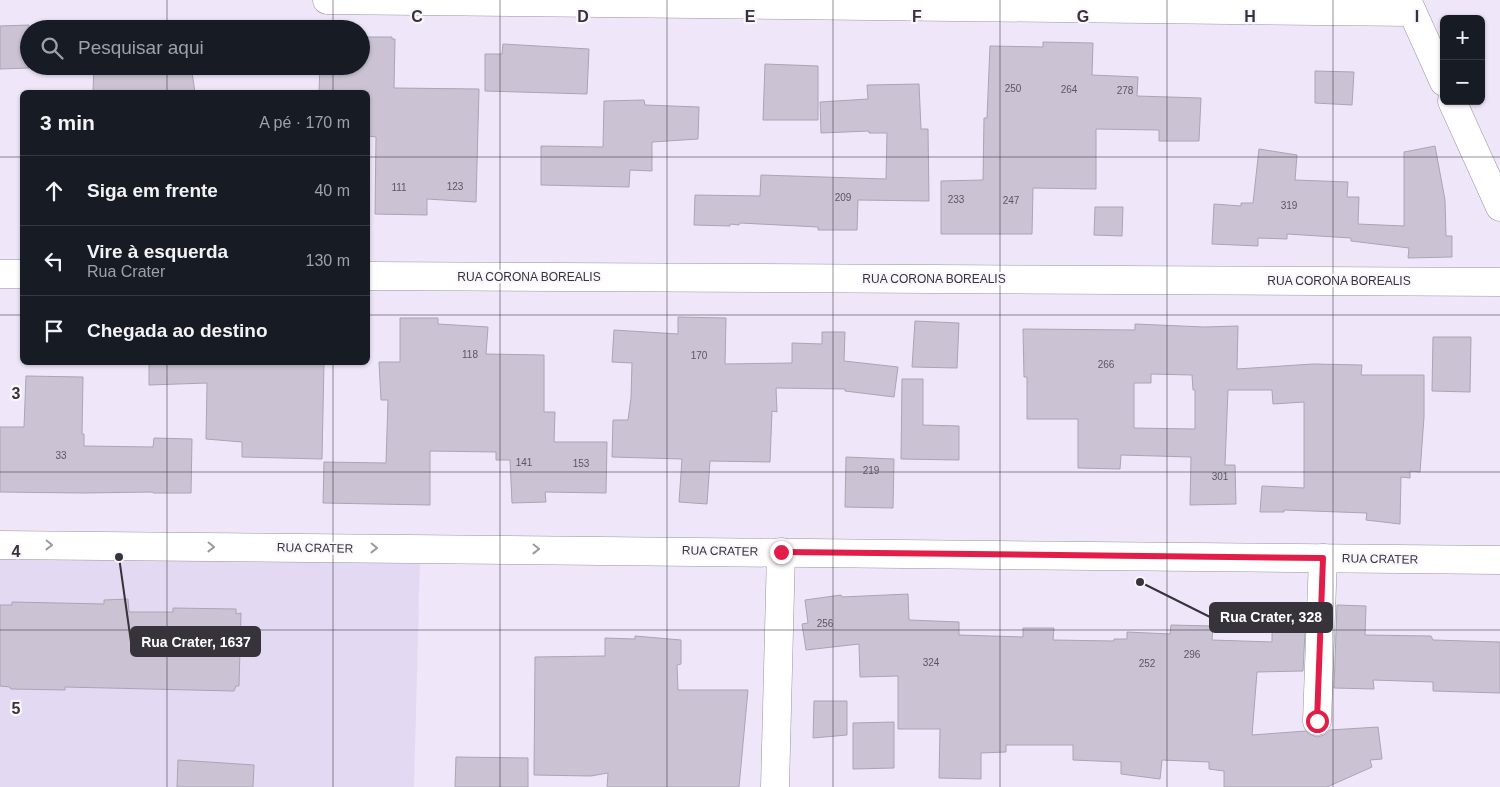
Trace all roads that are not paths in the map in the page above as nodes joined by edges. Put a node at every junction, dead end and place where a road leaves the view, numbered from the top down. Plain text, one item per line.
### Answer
1 (328, 0) edge
2 (1410, 6) edge
3 (1440, 73) edge
4 (1454, 105) edge
5 (1500, 207) edge
6 (0, 274) edge
7 (20, 274) edge
8 (370, 276) edge
9 (1500, 282) edge
10 (0, 545) edge
11 (781, 552) junction
12 (1323, 558) junction
13 (1500, 560) edge
14 (1317, 721) dead end
15 (775, 787) edge

1 - 2 street
2 - 3 street
4 - 5 street
6 - 7 street
8 - 9 street, RUA CORONA BOREALIS
10 -> 11 street, RUA CRATER
11 - 12 street, RUA CRATER
11 - 15 street
12 - 13 street, RUA CRATER
12 - 14 street

